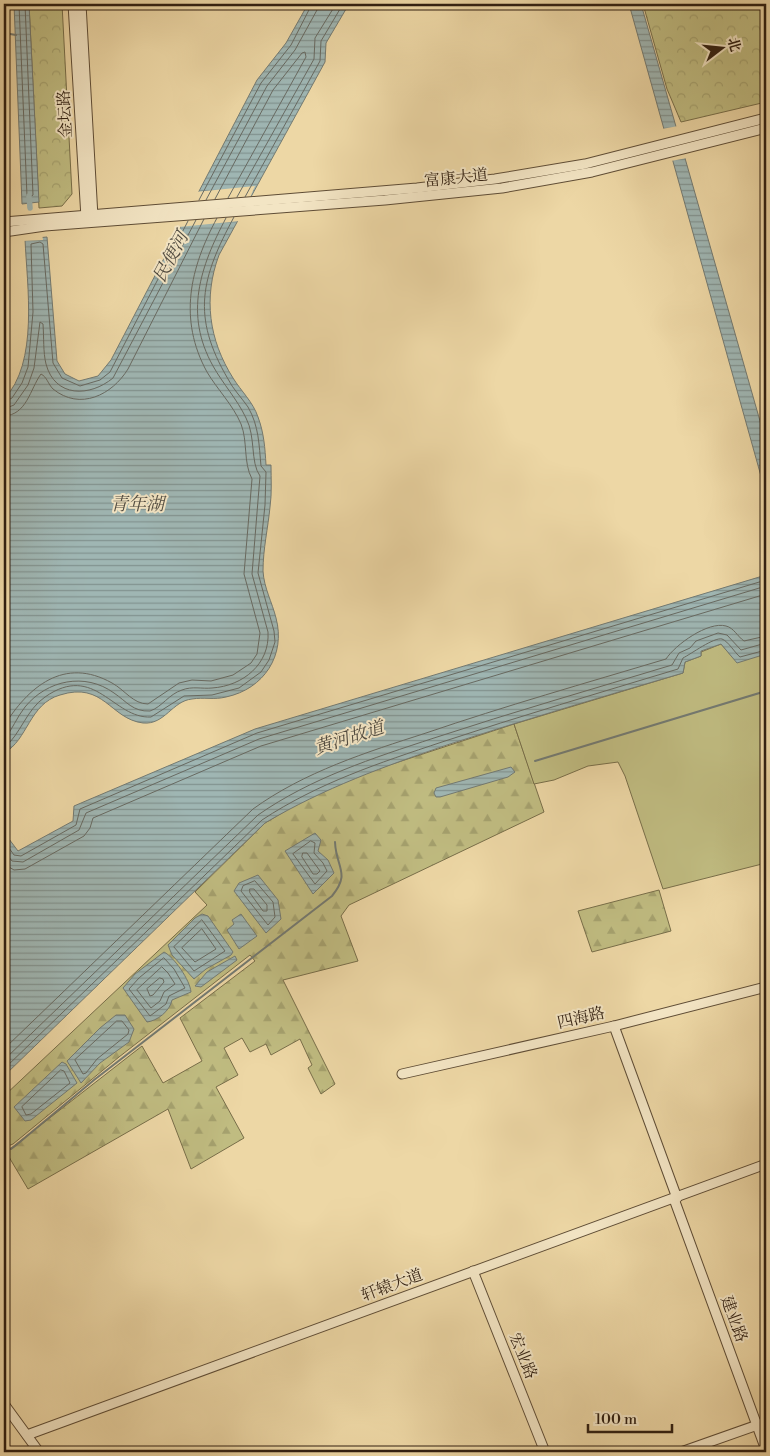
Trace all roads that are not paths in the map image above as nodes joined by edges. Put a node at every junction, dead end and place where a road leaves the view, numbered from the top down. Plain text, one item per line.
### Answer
1 (73, 4) edge
2 (80, 4) edge
3 (766, 118) edge
4 (766, 128) edge
5 (702, 140) junction
6 (669, 148) junction
7 (131, 215) junction
8 (90, 218) junction
9 (4, 222) edge
10 (4, 232) edge
11 (766, 987) edge
12 (614, 1026) junction
13 (402, 1074) dead end
14 (766, 1164) edge
15 (676, 1198) junction
16 (474, 1272) junction
17 (4, 1404) edge
18 (766, 1422) edge
19 (757, 1425) junction
20 (27, 1435) junction
21 (766, 1450) edge
22 (39, 1452) edge
23 (545, 1452) edge
24 (681, 1452) edge

1 - 8 street, 金坛路
2 - 8 street, 金坛路
3 - 5 street
4 - 5 street
5 - 6 street
6 - 7 street, 富康大道
6 - 7 street, 富康大道
7 - 8 street
8 - 9 street
8 - 10 street
11 - 12 street, 四海路
12 - 13 street, 四海路
12 - 15 street, 建业路
14 - 15 street, 轩辕大道
15 - 16 street, 轩辕大道
15 - 19 street, 建业路
16 - 20 street, 轩辕大道
16 - 23 street, 宏业路
17 - 20 street
18 - 19 street
19 - 21 street, 建业路
19 - 24 street
20 - 22 street

